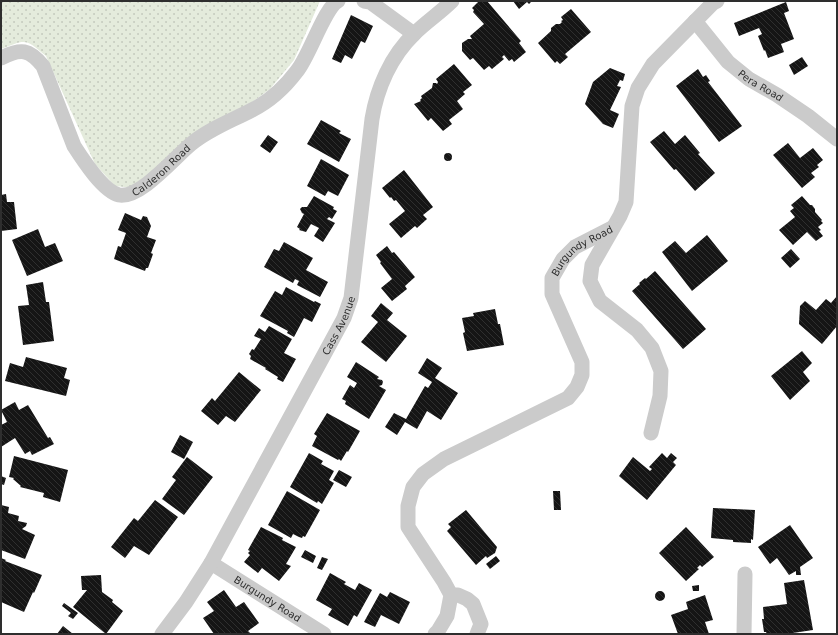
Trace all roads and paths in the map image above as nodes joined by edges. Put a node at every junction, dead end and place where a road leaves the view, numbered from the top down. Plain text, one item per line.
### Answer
1 (338, 1) edge
2 (364, 1) edge
3 (452, 1) edge
4 (717, 1) edge
5 (695, 21) junction
6 (414, 34) junction
7 (1, 58) edge
8 (837, 138) edge
9 (612, 228) junction
10 (651, 432) dead end
11 (211, 563) junction
12 (745, 574) dead end
13 (451, 595) junction
14 (162, 634) edge
15 (324, 634) edge
16 (435, 634) edge
17 (477, 634) edge
18 (744, 634) edge

1 - 7 street, Calderon Road
2 - 6 street
3 - 6 street, Cass Avenue
4 - 5 street, Burgundy Road
5 - 8 street, Pera Road
5 - 9 street, Burgundy Road
6 - 11 street, Cass Avenue
9 - 10 street
9 - 13 street, Burgundy Road
11 - 14 street, Cass Avenue
11 - 15 street, Burgundy Road
12 - 18 street
13 - 16 street
13 - 17 street

